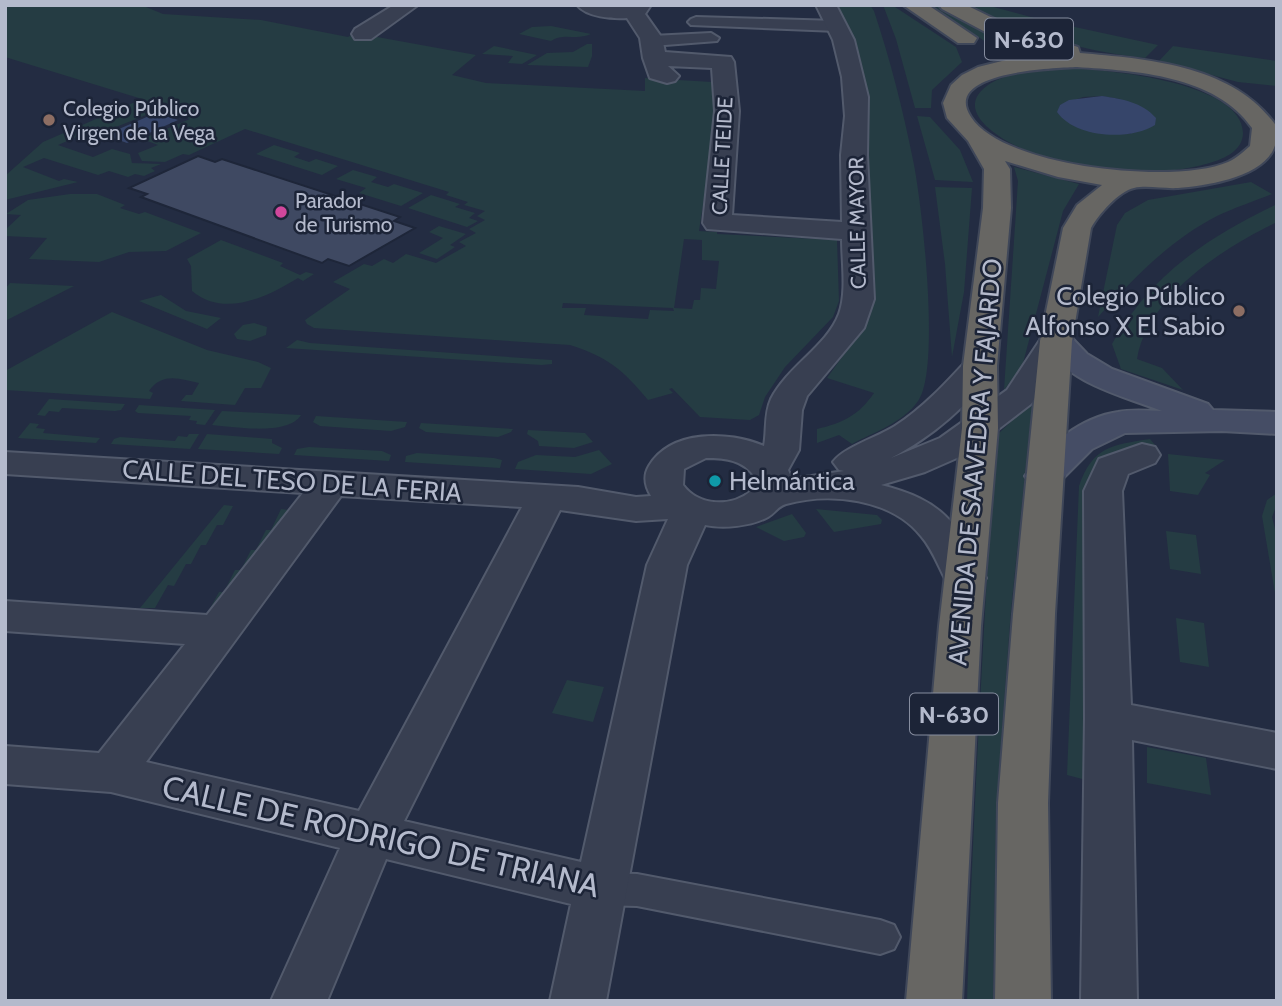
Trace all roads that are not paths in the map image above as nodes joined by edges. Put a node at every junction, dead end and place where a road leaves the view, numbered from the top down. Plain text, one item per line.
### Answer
1 (408, 5) edge
2 (587, 5) edge
3 (913, 5) edge
4 (949, 5) edge
5 (637, 9) edge
6 (831, 15) edge
7 (696, 22) dead end
8 (363, 34) dead end
9 (711, 38) dead end
10 (653, 50) junction
11 (1113, 62) junction
12 (987, 72) junction
13 (1219, 89) junction
14 (1267, 95) dead end
15 (978, 137) junction
16 (1270, 147) edge
17 (1129, 179) junction
18 (855, 231) junction
19 (1056, 341) junction
20 (981, 366) junction
21 (1222, 419) junction
22 (782, 421) junction
23 (1277, 423) edge
24 (979, 428) junction
25 (727, 447) junction
26 (1142, 455) dead end
27 (5, 463) edge
28 (1044, 477) junction
29 (772, 480) junction
30 (330, 484) junction
31 (838, 485) junction
32 (563, 498) junction
33 (679, 499) junction
34 (965, 578) junction
35 (5, 616) edge
36 (219, 631) junction
37 (1108, 718) junction
38 (1277, 751) edge
39 (5, 765) edge
40 (111, 774) junction
41 (374, 835) junction
42 (600, 888) junction
43 (880, 937) dead end
44 (299, 1001) edge
45 (578, 1001) edge
46 (934, 1001) edge
47 (1023, 1001) edge
48 (1109, 1001) edge

1 - 8 street
2 - 5 street
3 - 12 highway, N-630
4 - 11 highway, N-630
5 - 10 street, CALLE TEIDE
6 - 7 street
6 - 18 street, CALLE MAYOR
9 - 10 street
10 - 18 street, CALLE TEIDE
11 - 12 highway, N-630
11 - 13 highway, N-630
12 - 15 highway, N-630
13 - 14 highway
13 - 16 highway, N-630
15 - 17 highway, N-630
15 - 20 highway, AVENIDA DE SAAVEDRA Y FAJARDO / N-630
16 - 17 highway, N-630
17 - 19 highway, N-630
18 - 22 street, CALLE MAYOR
19 - 21 main road
19 - 24 street
19 - 28 highway, N-630
20 - 24 highway, AVENIDA DE SAAVEDRA Y FAJARDO / N-630
20 - 29 street
21 - 23 main road
21 - 28 main road
22 - 25 street
22 - 29 street, CALLE MAYOR
24 - 31 street
24 - 34 highway, AVENIDA DE SAAVEDRA Y FAJARDO / N-630
25 - 29 street
25 - 33 street
26 - 37 street
27 - 30 street, CALLE DEL TESO DE LA FERIA
28 - 47 highway, N-630
29 - 31 street
29 - 33 street
30 - 32 street, CALLE DEL TESO DE LA FERIA
30 - 36 street
31 - 34 street
32 - 33 street, CALLE DEL TESO DE LA FERIA
32 - 41 street
33 - 42 street
34 - 46 highway, AVENIDA DE SAAVEDRA Y FAJARDO / N-630
35 - 36 street
36 - 40 street
37 - 38 street
37 - 48 street
39 - 40 street, CALLE DE RODRIGO DE TRIANA
40 - 41 street, CALLE DE RODRIGO DE TRIANA
41 - 42 street, CALLE DE RODRIGO DE TRIANA
41 - 44 street
42 - 43 street, CALLE DE RODRIGO DE TRIANA
42 - 45 street

